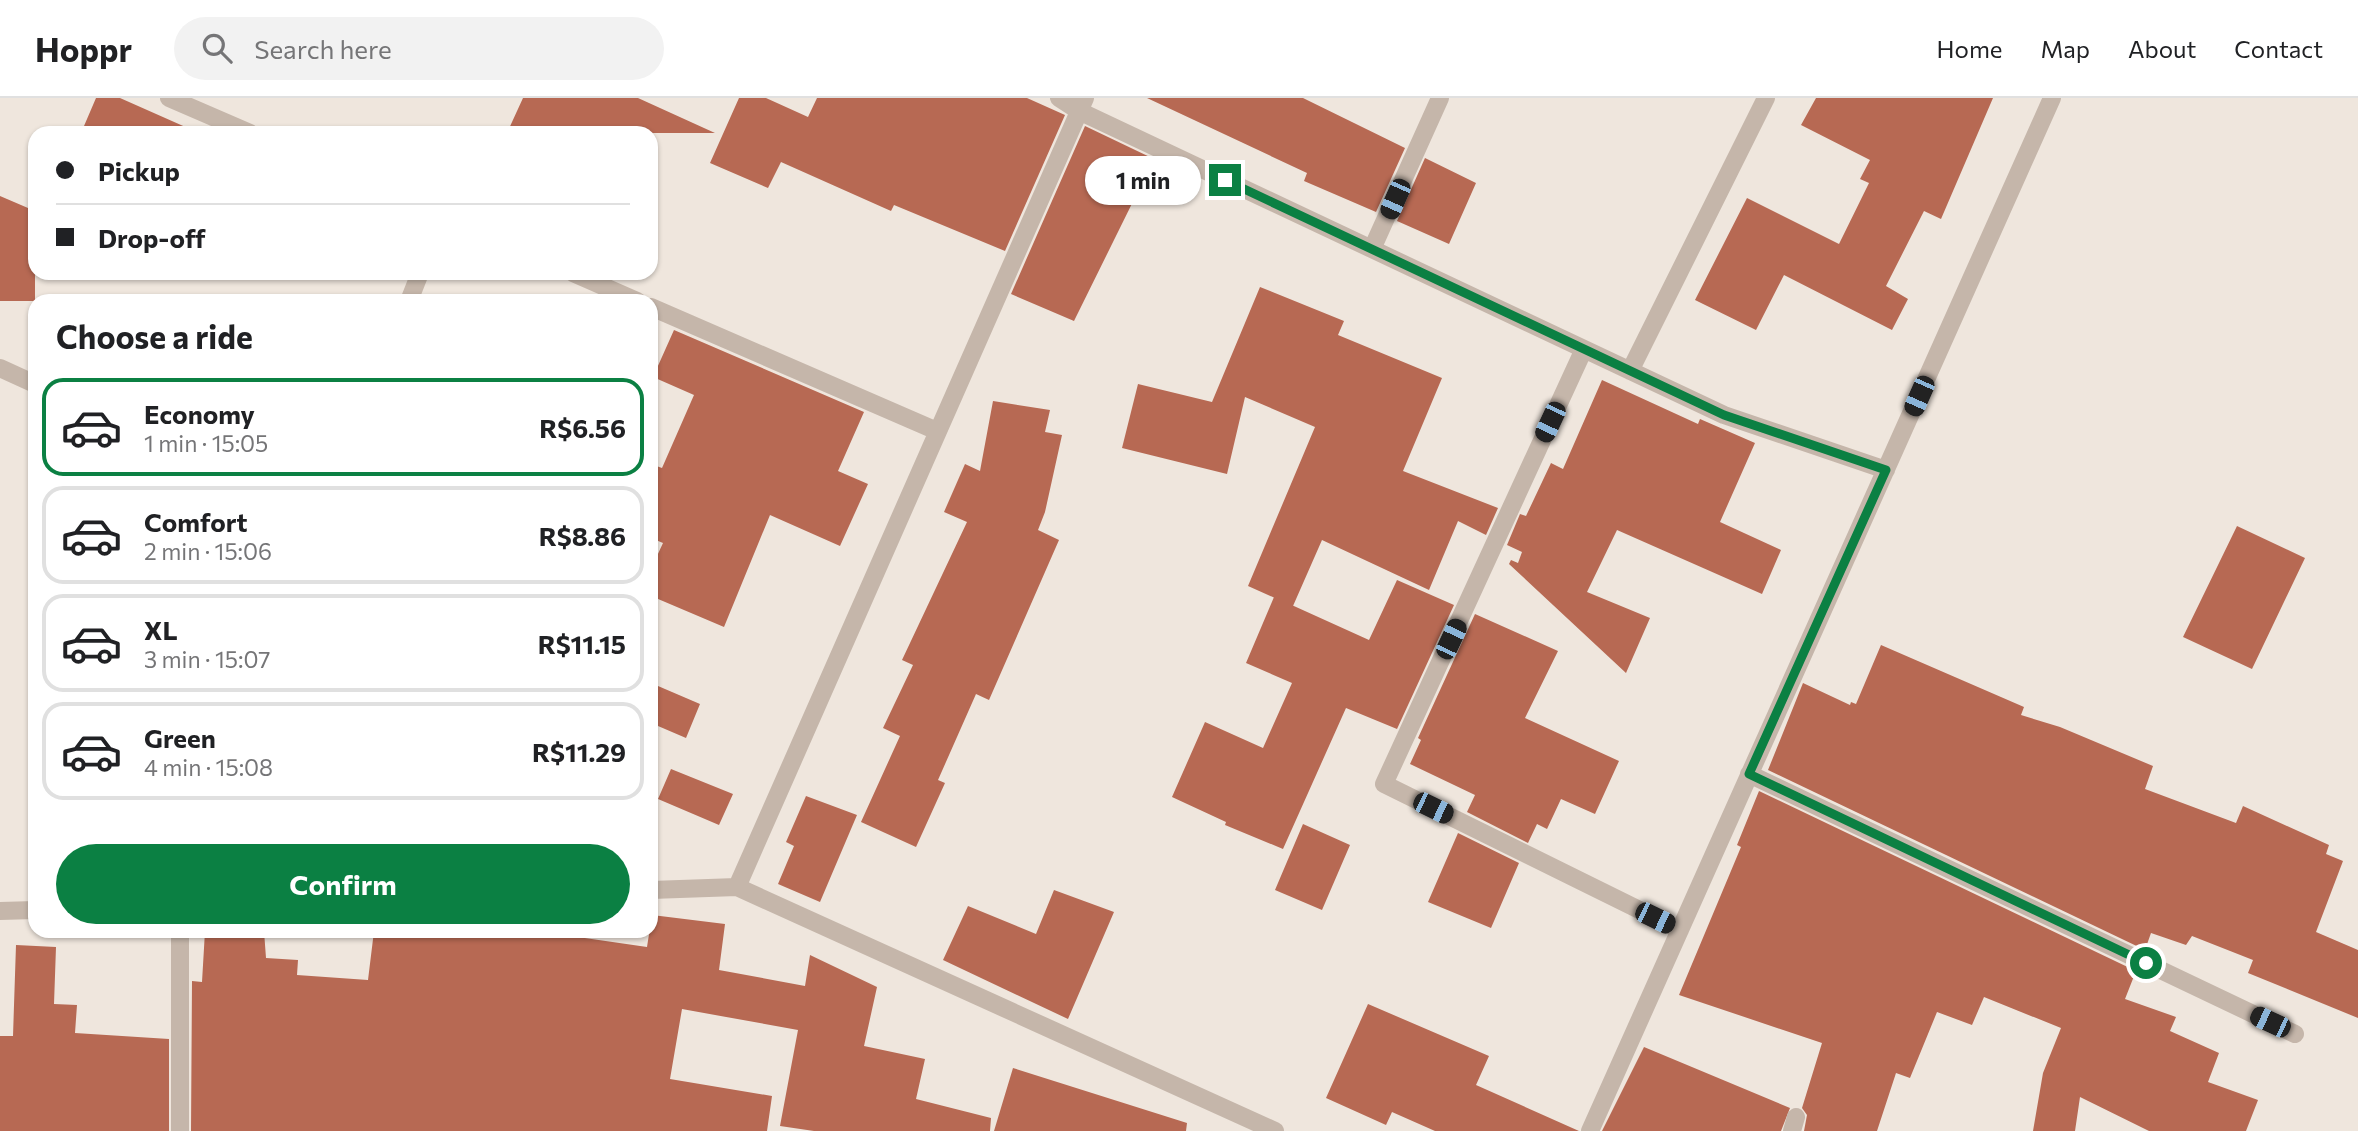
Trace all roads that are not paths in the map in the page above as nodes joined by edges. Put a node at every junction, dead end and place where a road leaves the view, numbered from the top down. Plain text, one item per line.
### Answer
1 (169, 98) edge
2 (1059, 98) edge
3 (1440, 98) edge
4 (1766, 98) edge
5 (2052, 98) edge
6 (1082, 105) edge
7 (234, 126) edge
8 (1372, 249) junction
9 (589, 280) edge
10 (621, 294) edge
11 (658, 310) edge
12 (1584, 349) junction
13 (0, 368) edge
14 (1630, 371) junction
15 (28, 381) edge
16 (937, 431) junction
17 (1886, 470) junction
18 (1749, 774) junction
19 (737, 887) junction
20 (658, 890) edge
21 (28, 910) edge
22 (0, 911) edge
23 (1680, 930) junction
24 (180, 938) edge
25 (2295, 1034) dead end
26 (180, 1131) edge
27 (1275, 1131) edge
28 (1590, 1131) edge

1 - 7 street
2 - 6 street
3 - 8 street
4 - 14 street
5 - 17 street
6 - 8 street
6 - 16 street
8 - 12 street
9 - 10 street
11 - 16 street
12 - 14 street
12 - 23 street
13 - 15 street
14 - 17 street
16 - 19 street
17 - 18 street
18 - 23 street
18 - 25 street
19 - 20 street
19 - 27 street
21 - 22 street
23 - 28 street
24 - 26 street

